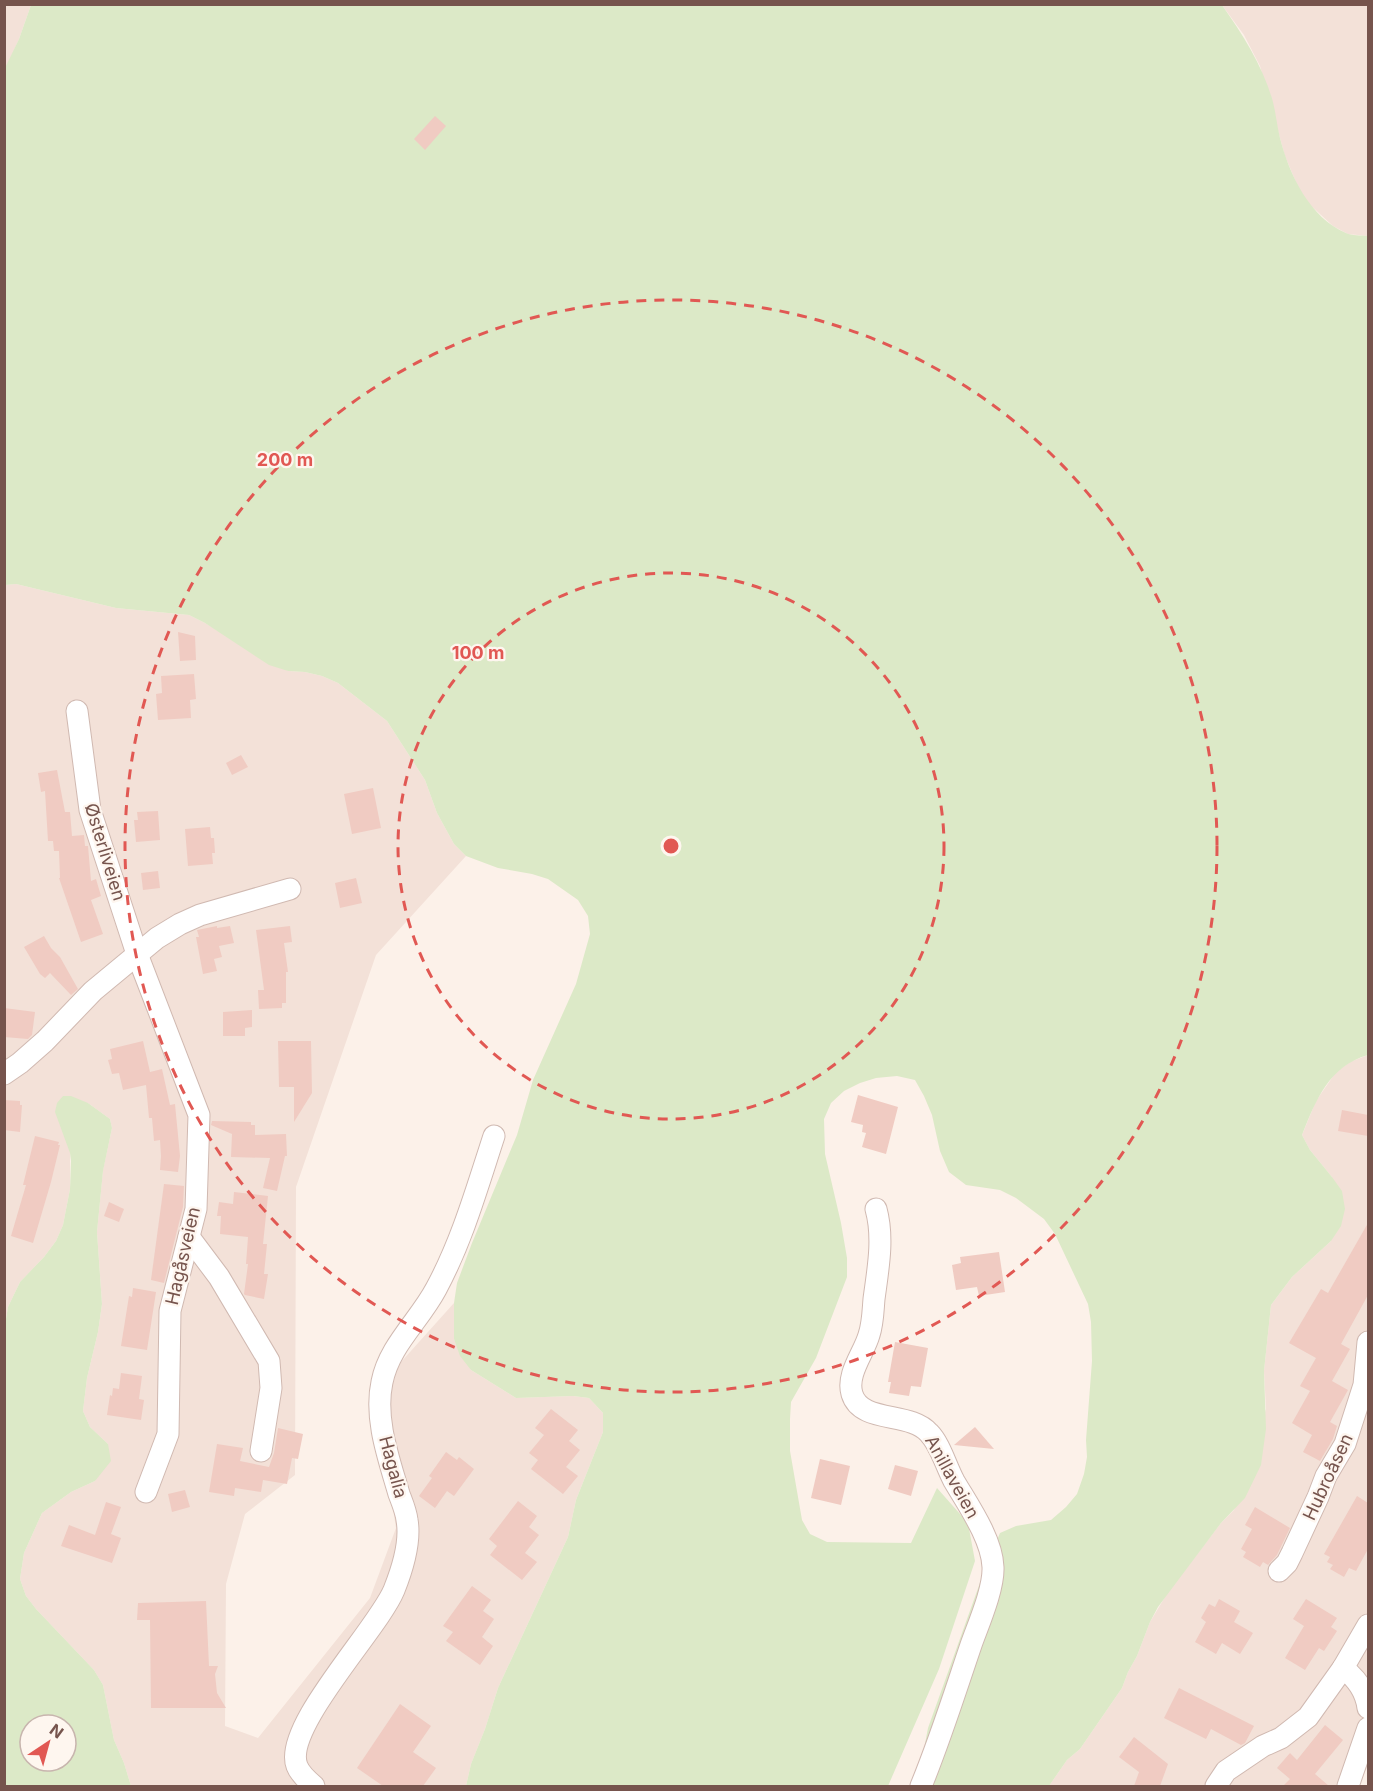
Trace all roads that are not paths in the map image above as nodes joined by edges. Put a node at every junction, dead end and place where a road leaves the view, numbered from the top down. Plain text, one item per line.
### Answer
1 (77, 711) dead end
2 (290, 889) dead end
3 (137, 954) junction
4 (4, 1074) edge
5 (494, 1136) dead end
6 (876, 1209) dead end
7 (189, 1237) junction
8 (1368, 1342) edge
9 (261, 1451) dead end
10 (146, 1492) dead end
11 (1279, 1571) dead end
12 (1368, 1625) edge
13 (1343, 1668) junction
14 (1368, 1708) edge
15 (1368, 1728) edge
16 (314, 1786) edge
17 (921, 1786) edge
18 (1216, 1786) edge
19 (1348, 1786) edge

1 - 3 street, Østerliveien
2 - 3 street
3 - 4 street
3 - 7 street, Hagåsveien
5 - 16 street, Hagalia
6 - 17 street, Anillaveien
7 - 9 street
7 - 10 street, Hagåsveien
8 - 11 street, Hubroåsen
12 - 13 street
13 - 14 street
13 - 18 street
15 - 19 street

